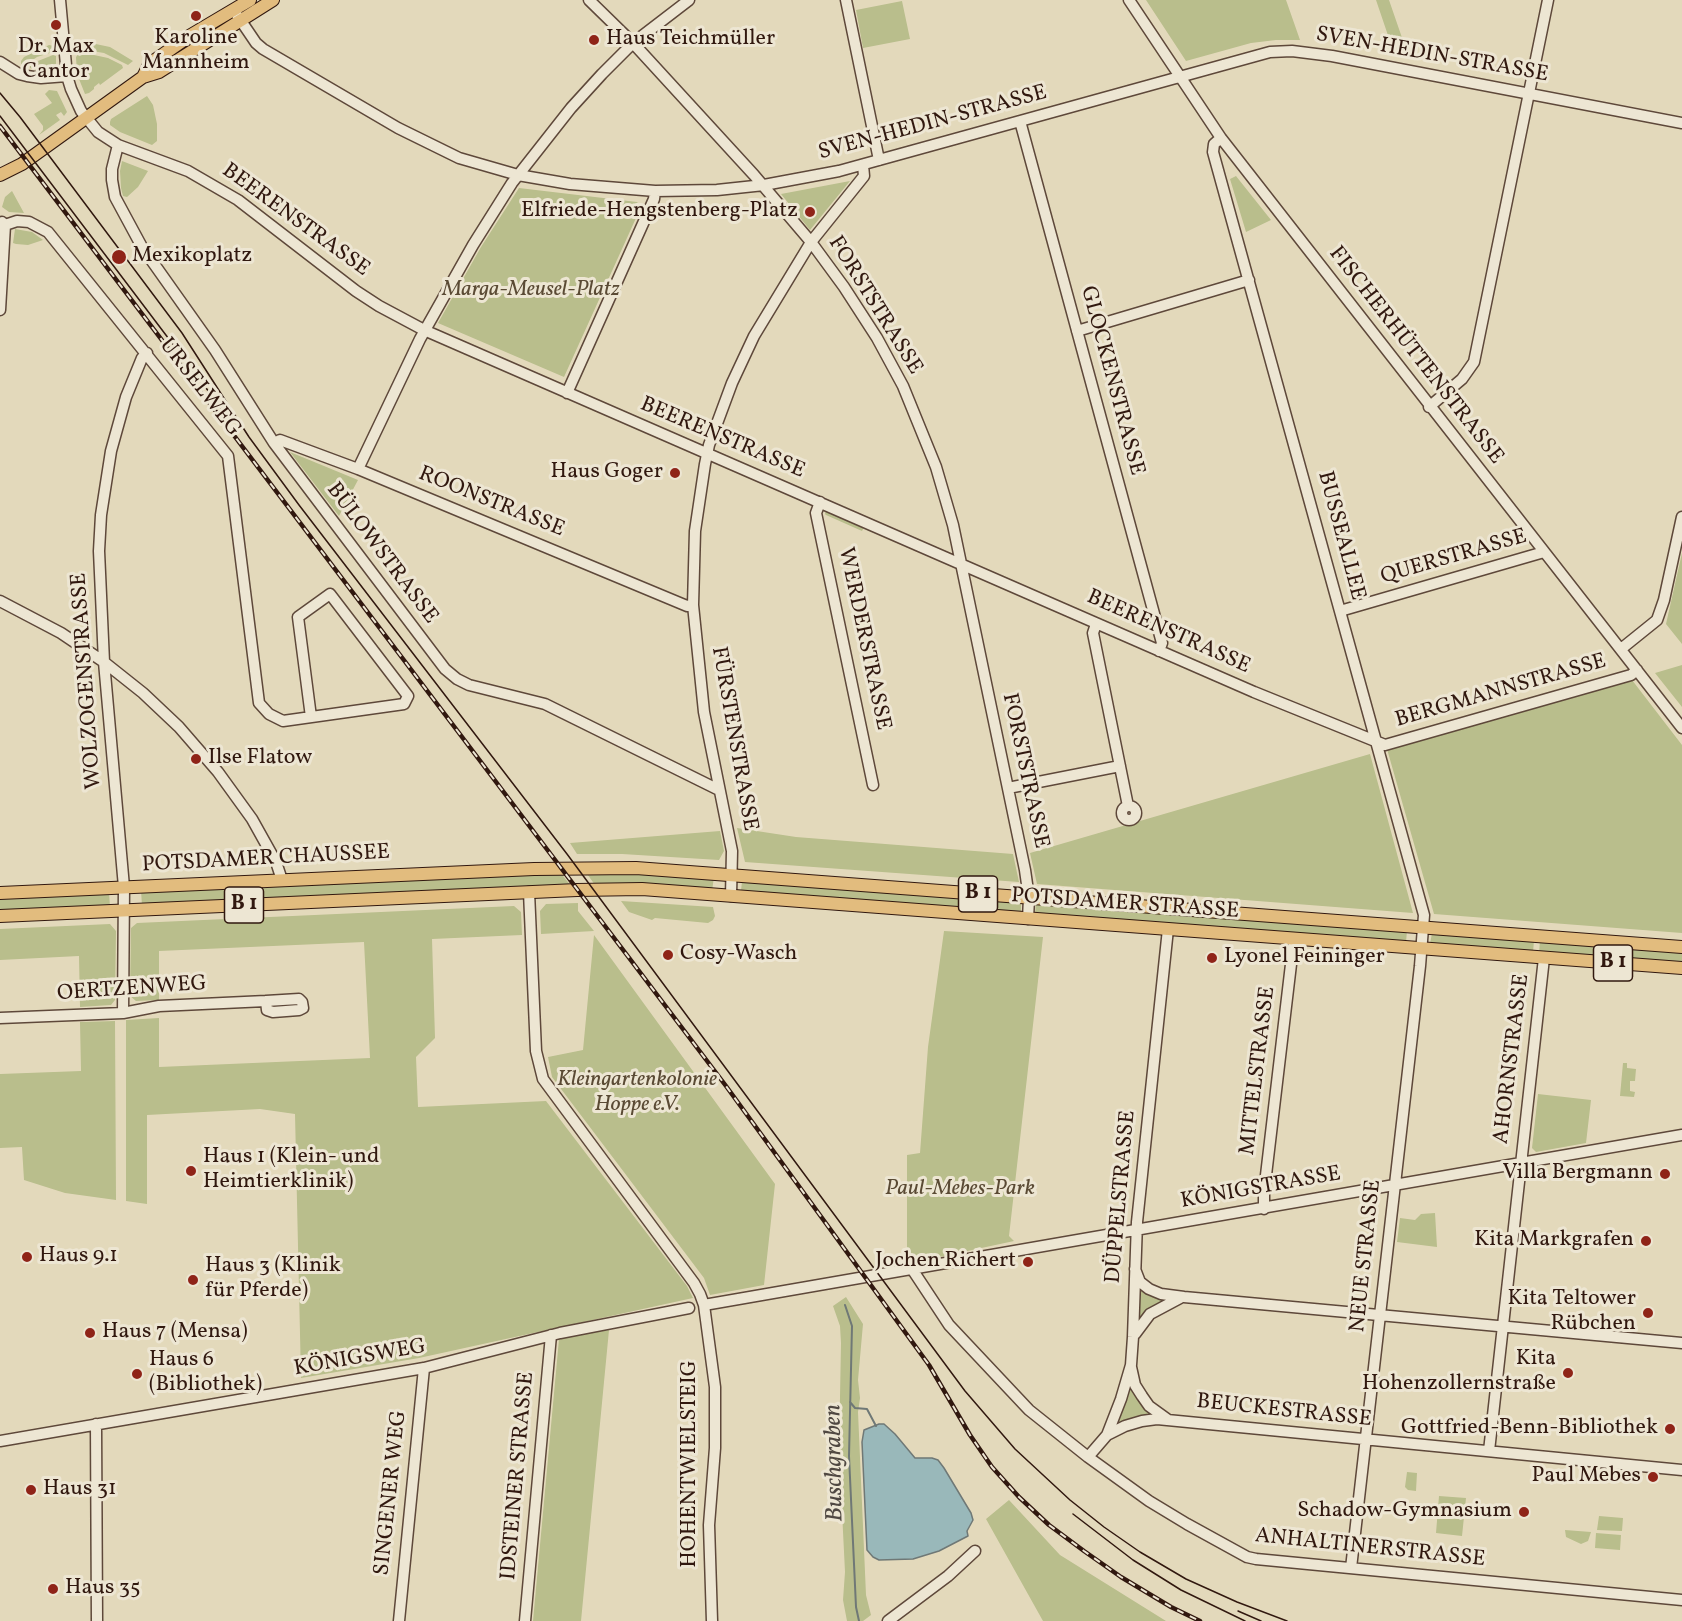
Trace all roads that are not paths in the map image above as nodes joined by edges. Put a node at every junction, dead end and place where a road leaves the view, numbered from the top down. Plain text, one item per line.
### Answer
1 (60, 0) edge
2 (250, 0) edge
3 (273, 0) edge
4 (589, 0) edge
5 (689, 0) edge
6 (846, 0) edge
7 (1129, 0) edge
8 (1548, 0) edge
9 (236, 15) junction
10 (633, 43) junction
11 (0, 62) edge
12 (67, 76) junction
13 (1179, 76) junction
14 (1530, 93) junction
15 (86, 118) junction
16 (1020, 121) junction
17 (1682, 123) edge
18 (1221, 138) junction
19 (118, 145) junction
20 (879, 160) junction
21 (863, 165) junction
22 (16, 168) junction
23 (0, 175) edge
24 (518, 175) junction
25 (764, 185) junction
26 (0, 186) edge
27 (655, 191) junction
28 (2, 222) edge
29 (811, 242) junction
30 (1249, 280) junction
31 (0, 310) edge
32 (424, 330) junction
33 (1077, 331) junction
34 (147, 353) junction
35 (567, 393) junction
36 (1429, 407) junction
37 (274, 443) junction
38 (707, 453) junction
39 (358, 470) junction
40 (820, 502) junction
41 (1682, 517) edge
42 (1544, 552) junction
43 (961, 564) junction
44 (0, 601) edge
45 (693, 605) junction
46 (1340, 611) junction
47 (1096, 624) junction
48 (1621, 649) junction
49 (1159, 651) junction
50 (105, 662) junction
51 (1637, 670) junction
52 (310, 717) junction
53 (1682, 728) edge
54 (1375, 740) junction
55 (1120, 766) junction
56 (873, 785) dead end
57 (1008, 788) junction
58 (719, 790) junction
59 (1128, 806) dead end
60 (534, 869) joint
61 (733, 875) junction
62 (282, 880) junction
63 (124, 887) junction
64 (529, 892) junction
65 (0, 893) edge
66 (731, 896) junction
67 (1029, 898) junction
68 (123, 911) junction
69 (0, 916) edge
70 (1028, 919) junction
71 (1423, 927) junction
72 (1168, 929) junction
73 (1294, 939) junction
74 (1682, 947) edge
75 (1422, 949) junction
76 (1544, 958) junction
77 (1682, 968) edge
78 (267, 1001) dead end
79 (123, 1013) junction
80 (0, 1018) edge
81 (1682, 1136) edge
82 (1521, 1163) junction
83 (1395, 1185) junction
84 (1264, 1209) junction
85 (1136, 1231) junction
86 (912, 1269) junction
87 (1135, 1269) junction
88 (1184, 1297) junction
89 (704, 1305) junction
90 (689, 1308) dead end
91 (1380, 1315) junction
92 (1503, 1327) junction
93 (551, 1335) junction
94 (1133, 1337) junction
95 (1682, 1343) edge
96 (1131, 1365) junction
97 (424, 1368) junction
98 (1170, 1420) junction
99 (96, 1424) junction
100 (1107, 1434) junction
101 (1366, 1440) junction
102 (0, 1441) edge
103 (1489, 1451) junction
104 (1088, 1457) junction
105 (1682, 1470) edge
106 (975, 1551) dead end
107 (1351, 1568) junction
108 (1682, 1600) edge
109 (98, 1621) edge
110 (399, 1621) edge
111 (525, 1621) edge
112 (712, 1621) edge
113 (888, 1621) edge

1 - 12 street, BEERENSTRASSE
2 - 9 main road
3 - 9 main road
4 - 10 street, FORSTSTRASSE
5 - 10 street
6 - 20 street
7 - 13 street, FISCHERHÜTTENSTRASSE
8 - 14 street
9 - 15 main road
9 - 24 street, SVEN-HEDIN-STRASSE
10 - 24 street
10 - 25 street, FORSTSTRASSE
11 - 12 street
12 - 15 street, BEERENSTRASSE
13 - 14 street, SVEN-HEDIN-STRASSE
13 - 16 street, SVEN-HEDIN-STRASSE
13 - 18 street, FISCHERHÜTTENSTRASSE
14 - 17 street, SVEN-HEDIN-STRASSE
14 - 36 street
15 - 19 street, BEERENSTRASSE
15 - 22 main road
16 - 20 street, SVEN-HEDIN-STRASSE
16 - 33 street, GLOCKENSTRASSE
18 - 30 street, BUSSEALLEE
18 - 36 street, FISCHERHÜTTENSTRASSE
19 - 32 street, BEERENSTRASSE
19 - 37 street, BÜLOWSTRASSE
20 - 21 street, SVEN-HEDIN-STRASSE
21 - 25 street, SVEN-HEDIN-STRASSE
21 - 29 street, FÜRSTENSTRASSE
22 - 23 main road
22 - 26 main road
24 - 27 street, SVEN-HEDIN-STRASSE
24 - 32 street
25 - 27 street, SVEN-HEDIN-STRASSE
25 - 29 street, FORSTSTRASSE
27 - 35 street
28 - 31 street
28 - 34 street, URSELWEG
29 - 38 street, FÜRSTENSTRASSE
29 - 43 street, FORSTSTRASSE
30 - 33 street
30 - 46 street, BUSSEALLEE
32 - 35 street, BEERENSTRASSE
32 - 39 street
33 - 49 street, GLOCKENSTRASSE
34 - 50 street, WOLZOGENSTRASSE
34 - 52 street, URSELWEG
35 - 38 street, BEERENSTRASSE
36 - 42 street, FISCHERHÜTTENSTRASSE
37 - 39 street, ROONSTRASSE
37 - 58 street, BÜLOWSTRASSE
38 - 40 street, BEERENSTRASSE
38 - 45 street, FÜRSTENSTRASSE
39 - 45 street, ROONSTRASSE
40 - 43 street, BEERENSTRASSE
40 - 56 street, WERDERSTRASSE
41 - 48 street
42 - 46 street, QUERSTRASSE
42 - 48 street, FISCHERHÜTTENSTRASSE
43 - 47 street, BEERENSTRASSE
43 - 57 street, FORSTSTRASSE
44 - 50 street
45 - 58 street, FÜRSTENSTRASSE
46 - 54 street, BUSSEALLEE
47 - 49 street, BEERENSTRASSE
47 - 55 street
48 - 51 street, FISCHERHÜTTENSTRASSE
49 - 54 street, BEERENSTRASSE
50 - 62 street
50 - 63 street, WOLZOGENSTRASSE
51 - 53 street, FISCHERHÜTTENSTRASSE
51 - 54 street, BERGMANNSTRASSE
52 - 52 street
54 - 71 street, BUSSEALLEE
55 - 57 street
55 - 59 street
57 - 67 street, FORSTSTRASSE
58 - 61 street, FÜRSTENSTRASSE
60 - 61 main road, POTSDAMER STRASSE / B 1
60 - 62 main road, POTSDAMER CHAUSSEE / B 1
61 - 66 street, FÜRSTENSTRASSE
61 - 67 main road, POTSDAMER STRASSE / B 1
62 - 63 main road, POTSDAMER CHAUSSEE / B 1
63 - 65 main road, POTSDAMER CHAUSSEE / B 1
63 - 68 street, WOLZOGENSTRASSE
64 - 66 main road, POTSDAMER STRASSE / B 1
64 - 68 main road, POTSDAMER CHAUSSEE / B 1
64 - 89 street, HOHENTWIELSTEIG
66 - 70 main road, POTSDAMER STRASSE / B 1
67 - 70 street, FORSTSTRASSE
67 - 71 main road, POTSDAMER STRASSE / B 1
68 - 69 main road, POTSDAMER CHAUSSEE / B 1
68 - 79 street, WOLZOGENSTRASSE
70 - 72 main road, POTSDAMER STRASSE / B 1
71 - 74 main road, POTSDAMER STRASSE / B 1
71 - 75 street, BUSSEALLEE
72 - 73 main road, POTSDAMER STRASSE / B 1
72 - 85 street, DÜPPELSTRASSE
73 - 75 main road, POTSDAMER STRASSE / B 1
73 - 84 street, MITTELSTRASSE
75 - 76 main road, POTSDAMER STRASSE / B 1
75 - 83 street, NEUE STRASSE
76 - 77 main road, POTSDAMER STRASSE / B 1
76 - 82 street, AHORNSTRASSE
78 - 79 street, OERTZENWEG
79 - 80 street, OERTZENWEG
81 - 82 street, KÖNIGSTRASSE
82 - 83 street, KÖNIGSTRASSE
82 - 92 street, AHORNSTRASSE
83 - 84 street, KÖNIGSTRASSE
83 - 91 street, NEUE STRASSE
84 - 85 street, KÖNIGSTRASSE
85 - 86 street, KÖNIGSTRASSE
85 - 87 street, DÜPPELSTRASSE
86 - 89 street, KÖNIGSTRASSE
86 - 104 street, ANHALTINERSTRASSE
87 - 88 street
87 - 94 street, DÜPPELSTRASSE
88 - 91 street
88 - 94 street
89 - 112 street, HOHENTWIELSTEIG
90 - 93 street, KÖNIGSWEG
91 - 92 street
91 - 101 street, NEUE STRASSE
92 - 95 street
92 - 103 street, AHORNSTRASSE
93 - 97 street, KÖNIGSWEG
93 - 111 street, IDSTEINER STRASSE
94 - 96 street, DÜPPELSTRASSE
96 - 98 street, BEUCKESTRASSE
96 - 100 street, DÜPPELSTRASSE
97 - 99 street, KÖNIGSWEG
97 - 110 street, SINGENER WEG
98 - 100 street, BEUCKESTRASSE
98 - 101 street, BEUCKESTRASSE
99 - 102 street, KÖNIGSWEG
99 - 109 street
100 - 104 street, DÜPPELSTRASSE
101 - 103 street, BEUCKESTRASSE
101 - 107 street, NEUE STRASSE
103 - 105 street, BEUCKESTRASSE
104 - 107 street, ANHALTINERSTRASSE
106 - 113 street
107 - 108 street, ANHALTINERSTRASSE

